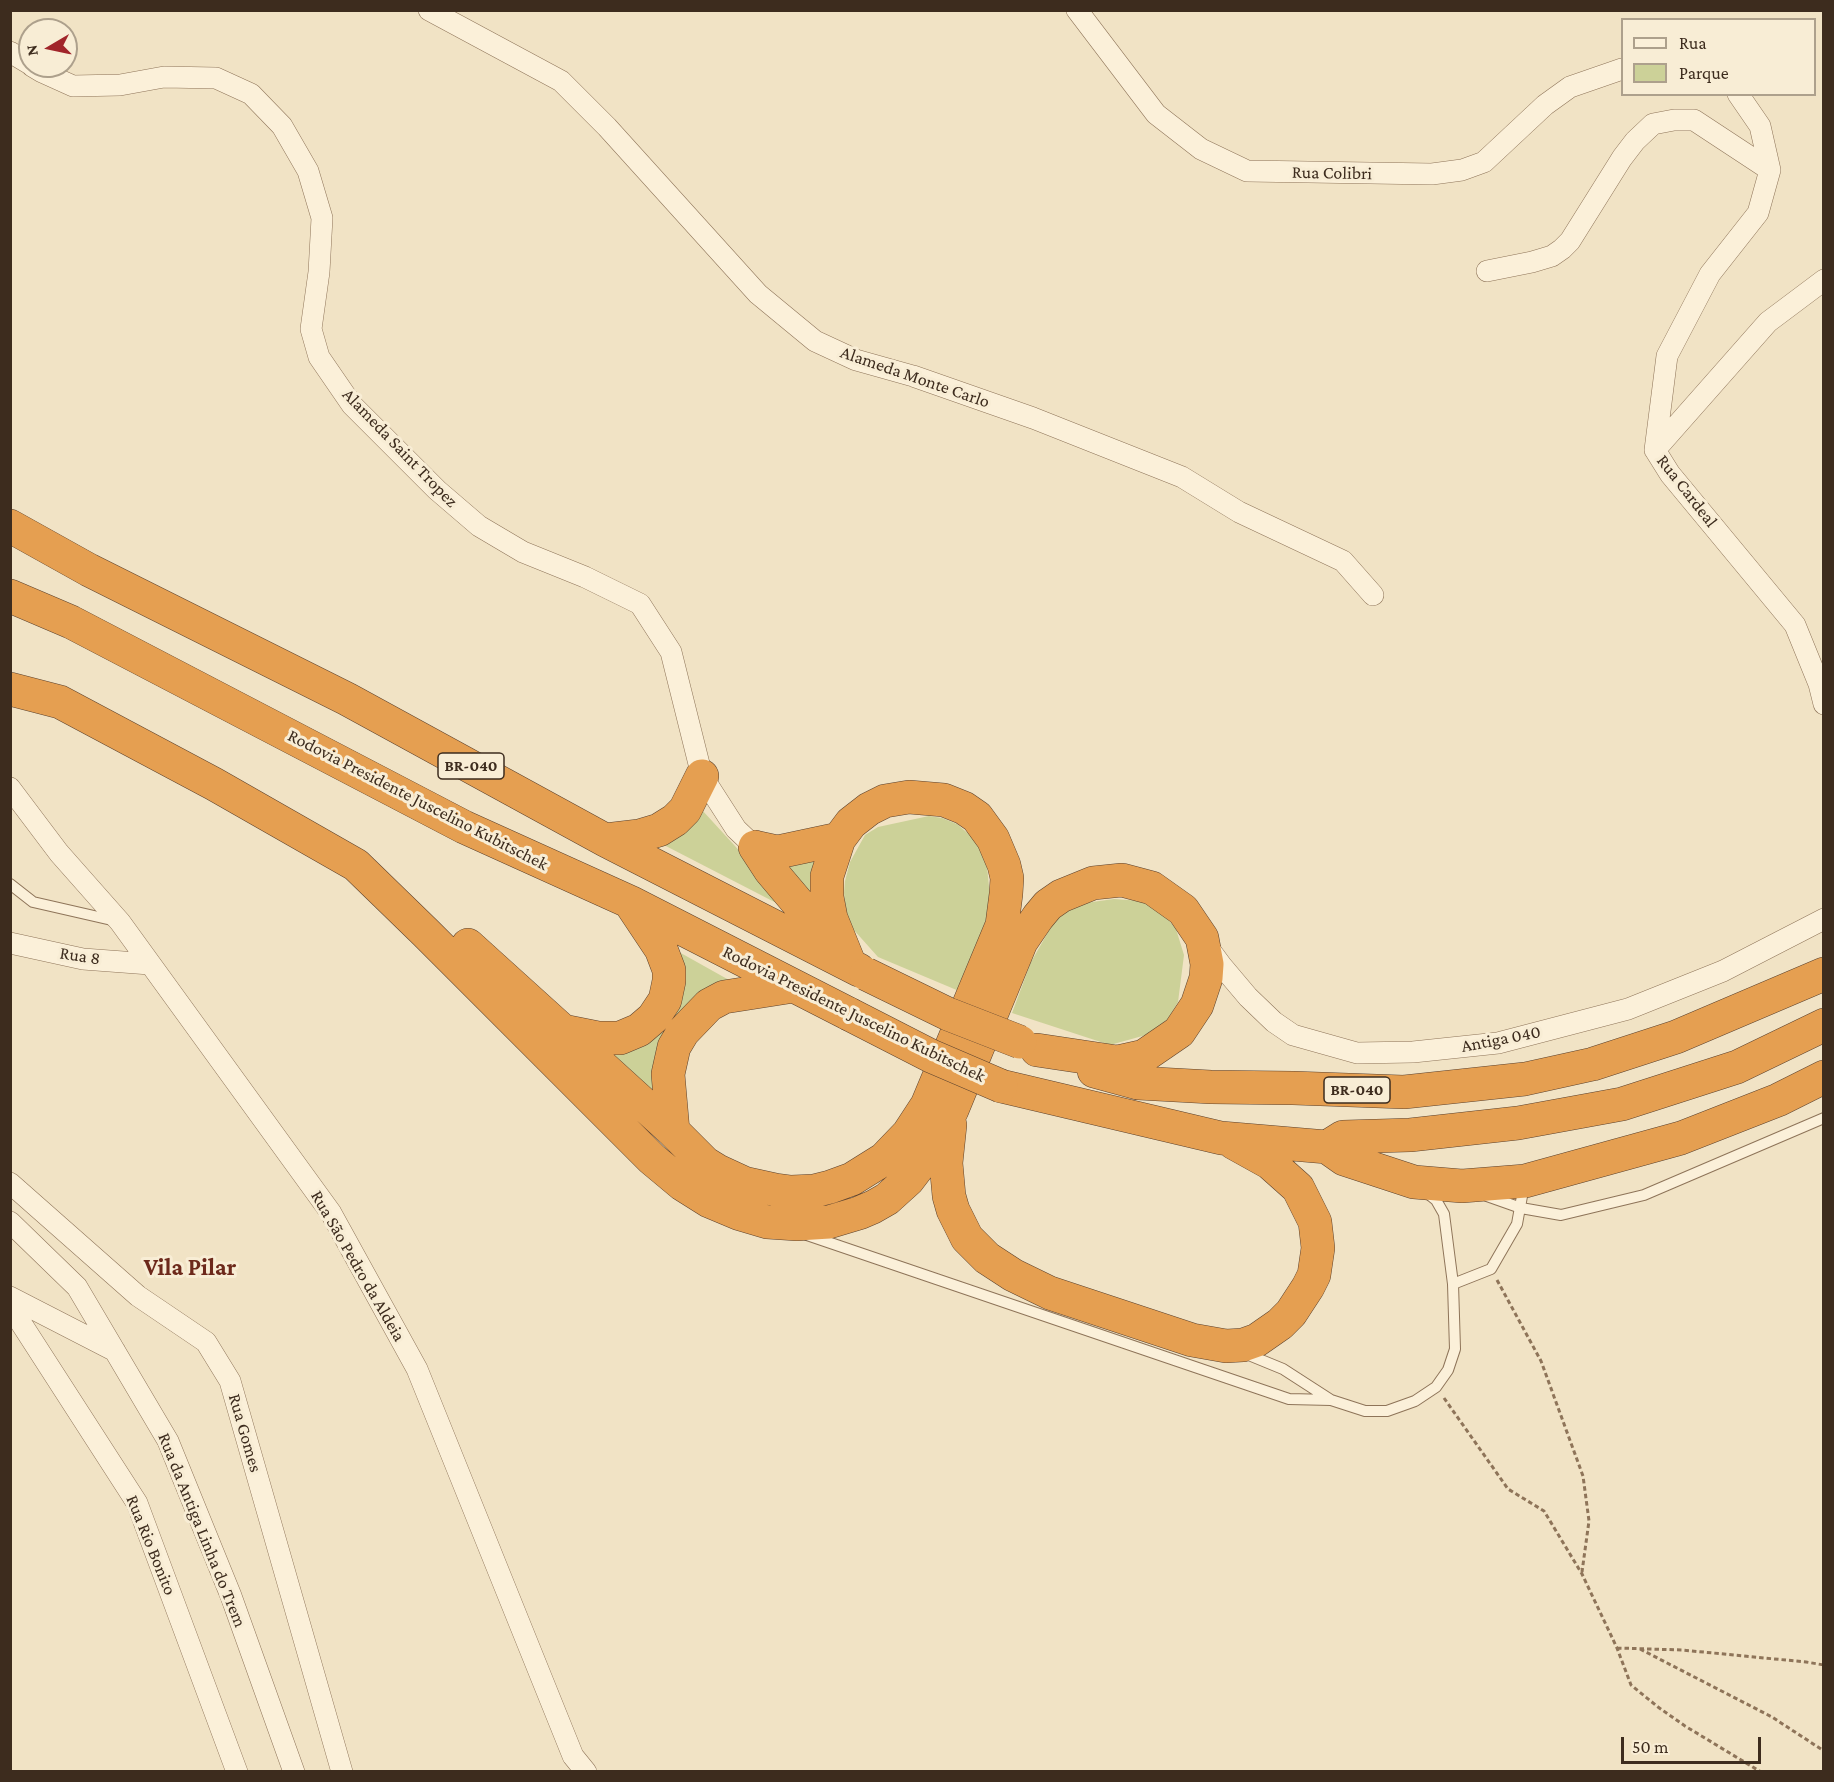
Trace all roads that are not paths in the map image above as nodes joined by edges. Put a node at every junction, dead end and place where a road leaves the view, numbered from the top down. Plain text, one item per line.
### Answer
1 (429, 10) edge
2 (1077, 10) edge
3 (1621, 70) edge
4 (55, 78) edge
5 (1739, 96) edge
6 (1770, 170) junction
7 (1487, 271) dead end
8 (1824, 280) edge
9 (1655, 450) junction
10 (10, 526) edge
11 (10, 539) edge
12 (89, 570) junction
13 (1373, 595) dead end
14 (10, 596) edge
15 (10, 669) edge
16 (10, 689) edge
17 (1824, 704) edge
18 (702, 776) junction
19 (10, 788) edge
20 (839, 839) junction
21 (605, 840) junction
22 (755, 847) junction
23 (10, 884) edge
24 (630, 902) junction
25 (1824, 919) edge
26 (120, 922) junction
27 (1202, 938) junction
28 (10, 943) edge
29 (150, 964) junction
30 (858, 970) junction
31 (1824, 974) edge
32 (794, 986) junction
33 (1824, 1025) edge
34 (562, 1031) junction
35 (1029, 1046) junction
36 (1824, 1077) edge
37 (952, 1110) junction
38 (1824, 1118) edge
39 (674, 1131) junction
40 (1221, 1138) junction
41 (1327, 1147) junction
42 (1414, 1182) junction
43 (10, 1183) edge
44 (1523, 1194) junction
45 (10, 1222) edge
46 (767, 1222) junction
47 (1453, 1284) junction
48 (10, 1297) edge
49 (10, 1306) edge
50 (1226, 1346) junction
51 (115, 1352) junction
52 (1331, 1400) junction
53 (578, 1766) edge
54 (237, 1772) edge
55 (294, 1772) edge
56 (342, 1772) edge

1 - 13 street, Alameda Monte Carlo
2 - 3 street, Rua Colibri
4 - 18 street, Alameda Saint Tropez
5 - 6 street
6 - 7 street
6 - 9 street
8 - 9 street, Rua Cardeal
9 - 17 street, Rua Cardeal
10 - 12 highway, BR-040
11 - 12 highway
12 - 21 highway, BR-040
14 - 24 highway, Rodovia Presidente Juscelino Kubitschek
15 - 34 highway
16 - 46 highway
18 - 21 highway
18 - 22 street, Alameda Saint Tropez
19 - 26 street, Rua São Pedro da Aldeia
20 - 22 highway
20 - 30 highway
20 - 39 highway
21 - 30 highway, BR-040
22 - 30 highway
23 - 26 lane
24 - 32 highway, Rodovia Presidente Juscelino Kubitschek
24 - 34 highway
25 - 27 street, Antiga 040
26 - 29 street, Rua São Pedro da Aldeia
27 - 35 highway
27 - 37 highway
28 - 29 street, Rua 8
29 - 53 street, Rua São Pedro da Aldeia
30 - 35 highway, BR-040, bridge
31 - 35 highway, BR-040
32 - 39 highway
32 - 40 highway, Rodovia Presidente Juscelino Kubitschek, bridge
33 - 41 highway, Rodovia Presidente Juscelino Kubitschek
34 - 39 highway
36 - 44 highway
37 - 46 highway
37 - 50 highway
38 - 44 lane
40 - 41 highway, Rodovia Presidente Juscelino Kubitschek
40 - 50 highway
41 - 42 highway
42 - 44 highway
42 - 47 lane
43 - 56 street, Rua Gomes
44 - 47 lane
45 - 51 street, Rua da Antiga Linha do Trem
46 - 52 lane
47 - 52 lane
48 - 51 street
49 - 54 street, Rua Rio Bonito
50 - 52 lane
51 - 55 street, Rua da Antiga Linha do Trem

